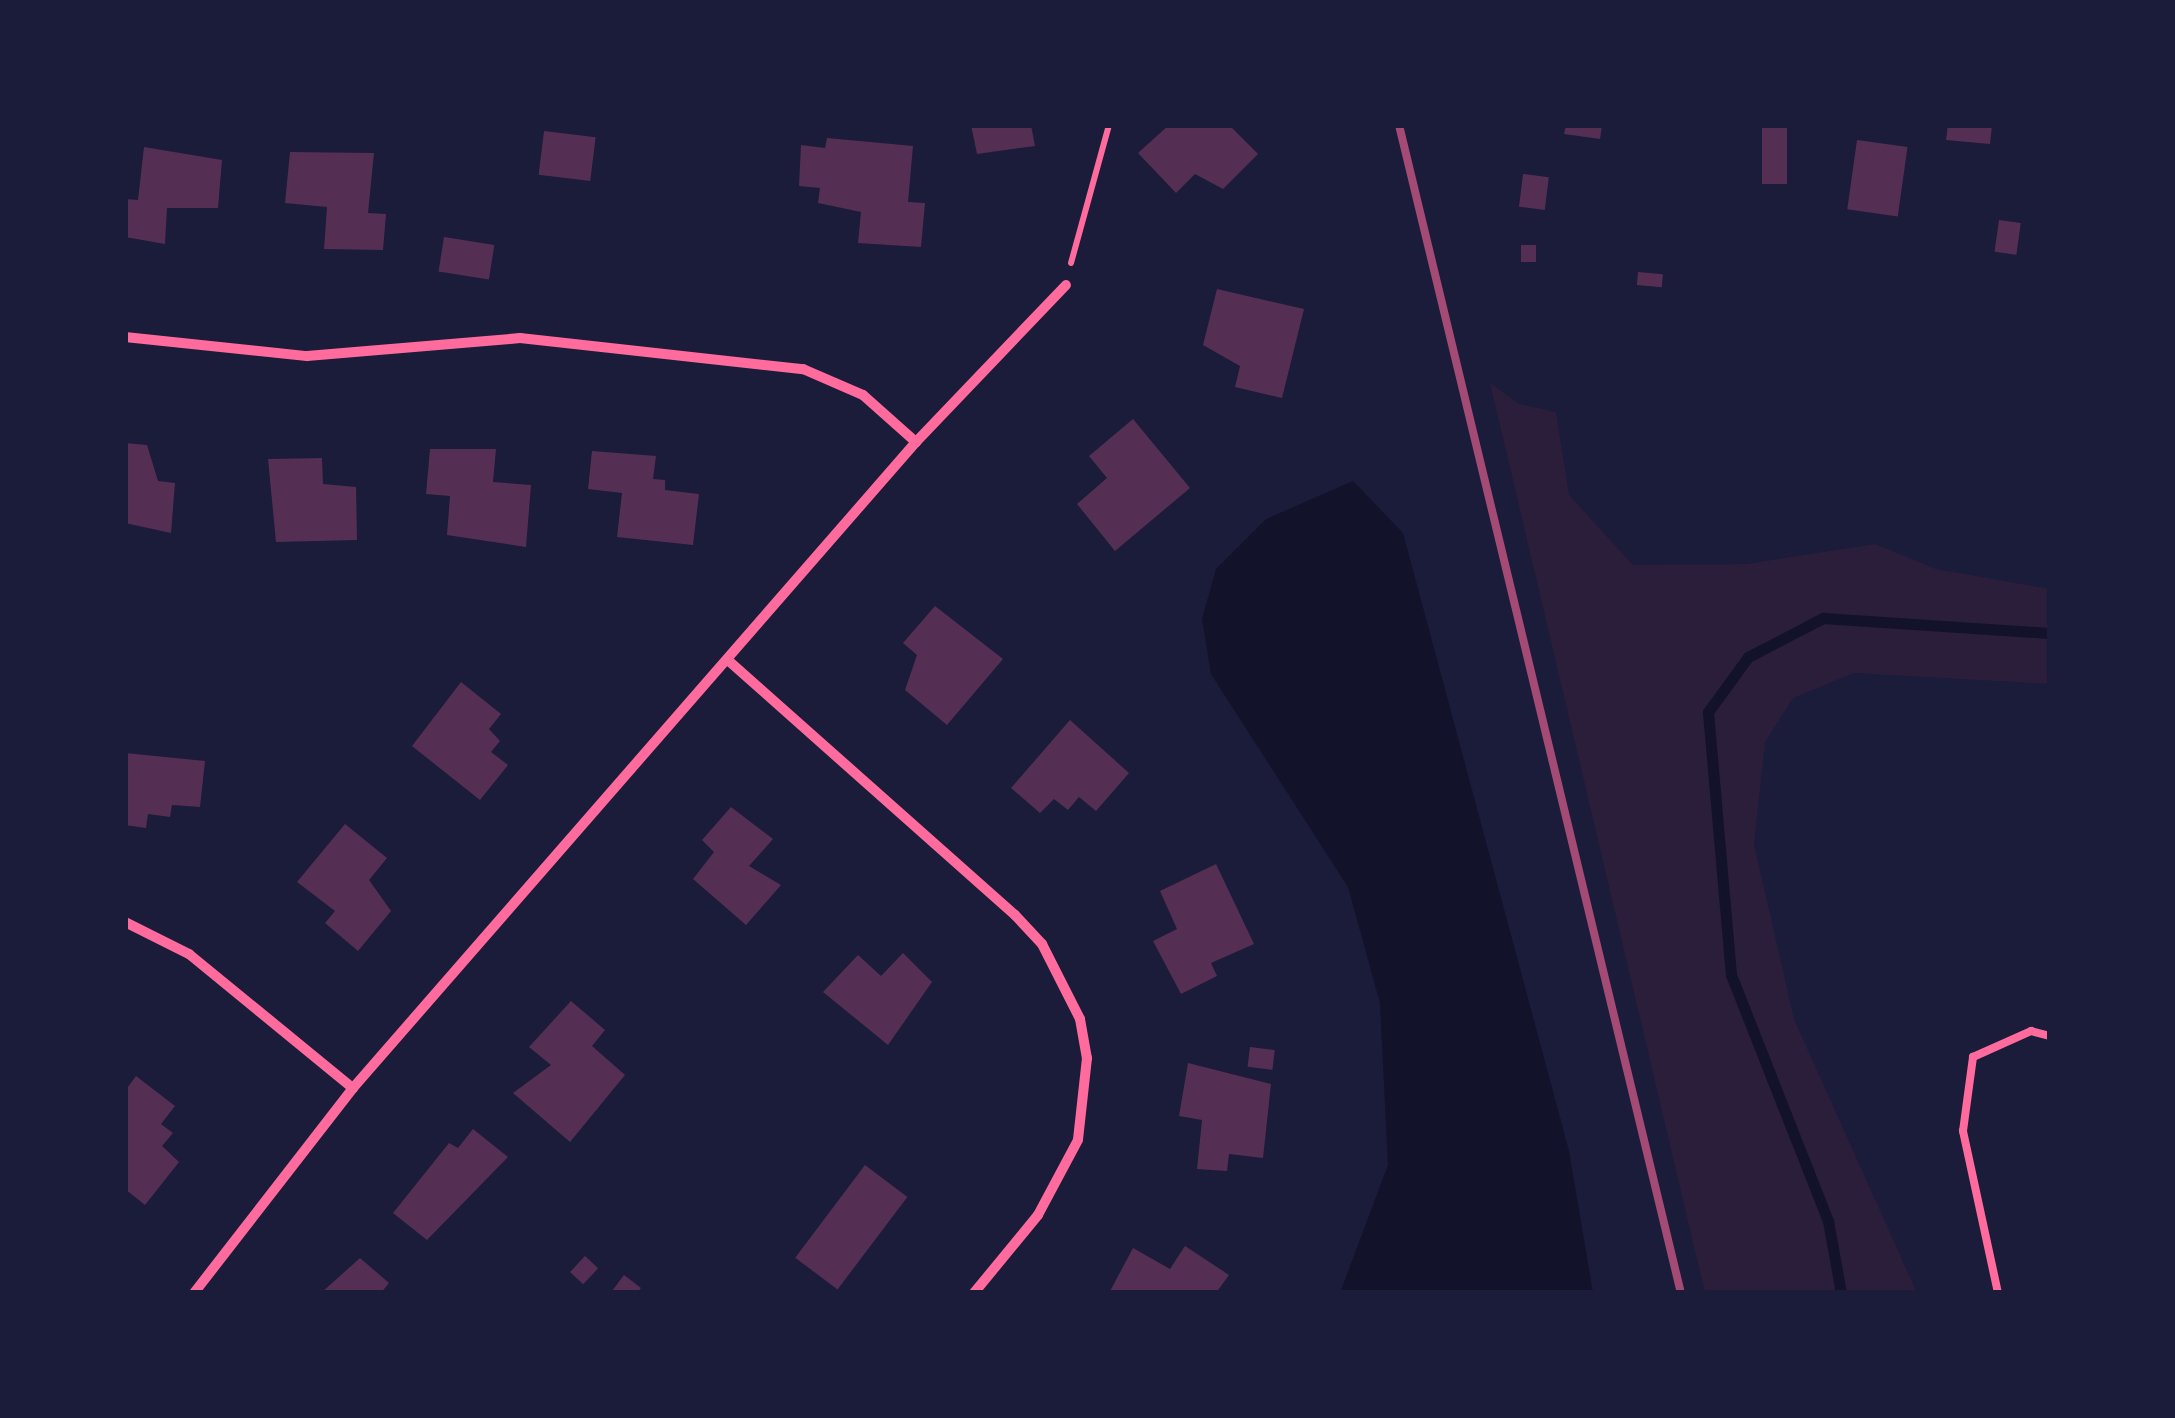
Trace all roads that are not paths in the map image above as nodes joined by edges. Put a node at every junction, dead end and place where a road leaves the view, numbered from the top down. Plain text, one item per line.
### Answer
1 (1066, 285) road end
2 (125, 337) edge
3 (916, 442) junction
4 (730, 662) junction
5 (125, 922) edge
6 (2050, 1036) edge
7 (353, 1088) junction
8 (194, 1293) edge
9 (974, 1293) edge
10 (1998, 1293) edge

1 - 3 street
2 - 3 street
3 - 4 street
4 - 7 street
4 - 9 street
5 - 7 street
6 - 10 lane
7 - 8 street

